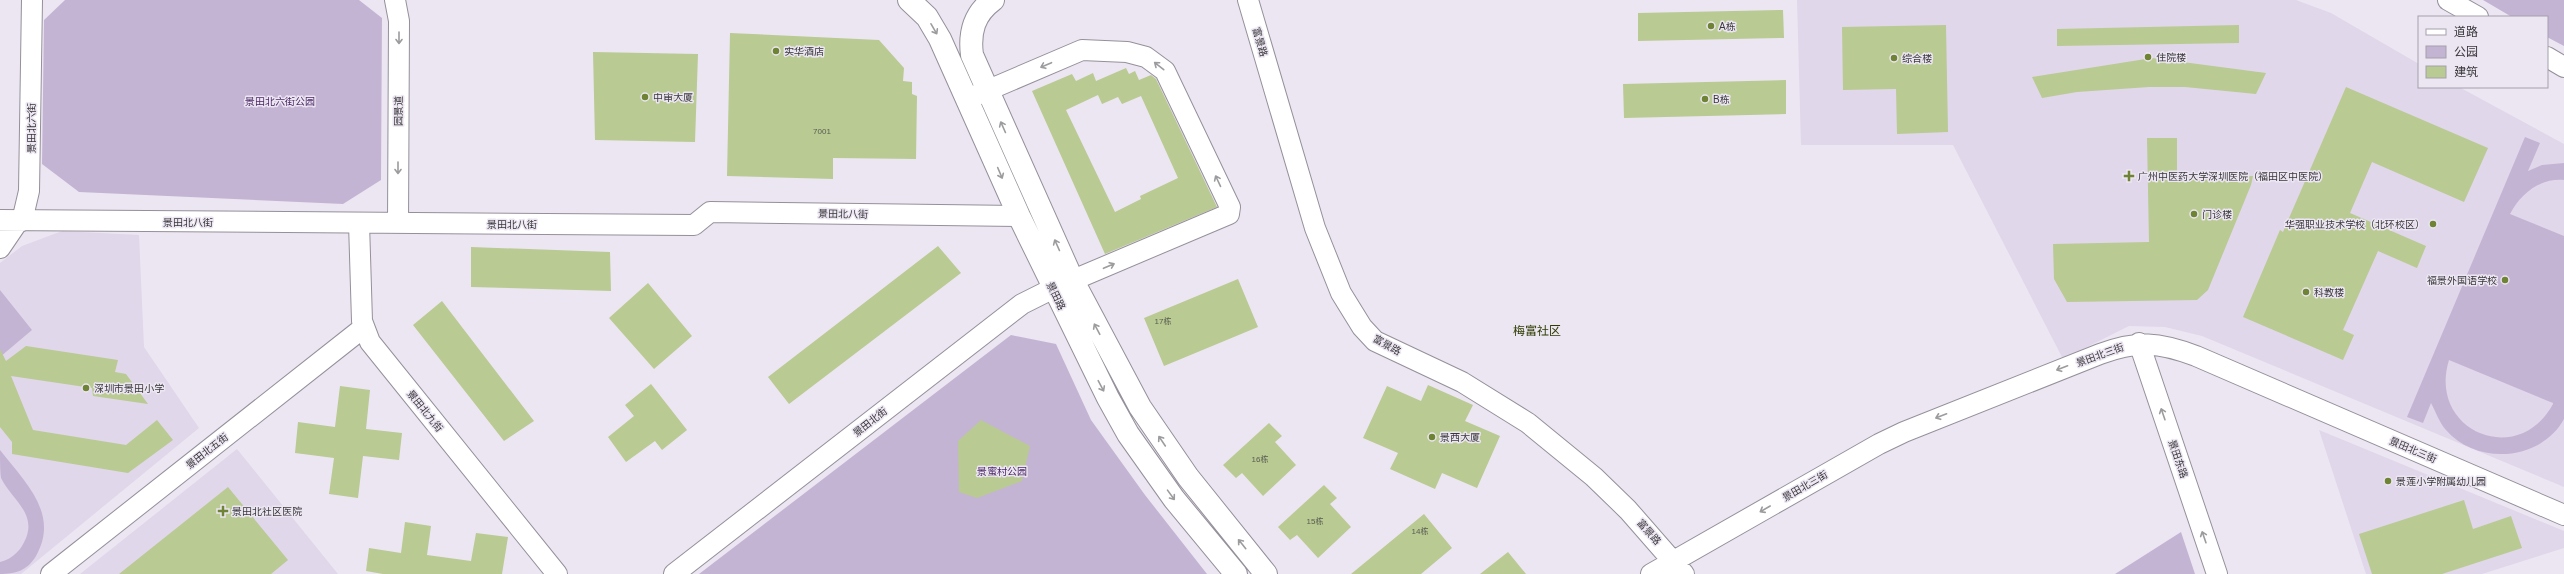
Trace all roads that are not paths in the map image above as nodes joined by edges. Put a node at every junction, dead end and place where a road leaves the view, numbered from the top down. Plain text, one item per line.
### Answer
1 (32, 0) edge
2 (395, 0) edge
3 (909, 0) edge
4 (992, 0) edge
5 (1248, 0) edge
6 (2448, 0) edge
7 (2476, 16) edge
8 (2548, 58) edge
9 (2564, 67) edge
10 (977, 95) junction
11 (1018, 216) junction
12 (0, 220) edge
13 (22, 220) junction
14 (359, 223) junction
15 (398, 223) junction
16 (0, 248) edge
17 (1073, 281) junction
18 (1052, 289) junction
19 (363, 328) junction
20 (2139, 343) junction
21 (2564, 515) edge
22 (1679, 568) edge
23 (51, 574) edge
24 (557, 574) edge
25 (674, 574) edge
26 (1236, 574) edge
27 (1266, 574) edge
28 (1651, 574) edge
29 (2216, 574) edge

1 - 13 street, 景田北六街
2 -> 15 street, 园景道
3 -> 10 main road, 景田路
4 - 10 main road, 景田路
5 - 22 street, 富景路
6 - 7 street
8 - 9 street
10 -> 11 main road, 景田路
17 -> 10 main road, 景田路
17 -> 10 street, 景田北街
11 - 15 street, 景田北八街
11 - 18 main road, 景田路
12 - 13 street, 景田北八街
13 - 14 street, 景田北八街
13 - 16 street
14 - 15 street, 景田北八街
14 - 19 street, 景田北九街
17 - 18 street, 景田北街
27 -> 17 main road, 景田路
18 - 25 street, 景田北街
18 -> 26 main road, 景田路
19 - 23 street, 景田北五街
19 - 24 street, 景田北九街
20 - 21 street, 景田北三街
20 -> 22 street, 景田北三街
29 -> 20 street, 景田东路
22 - 28 street, 景田北三街

